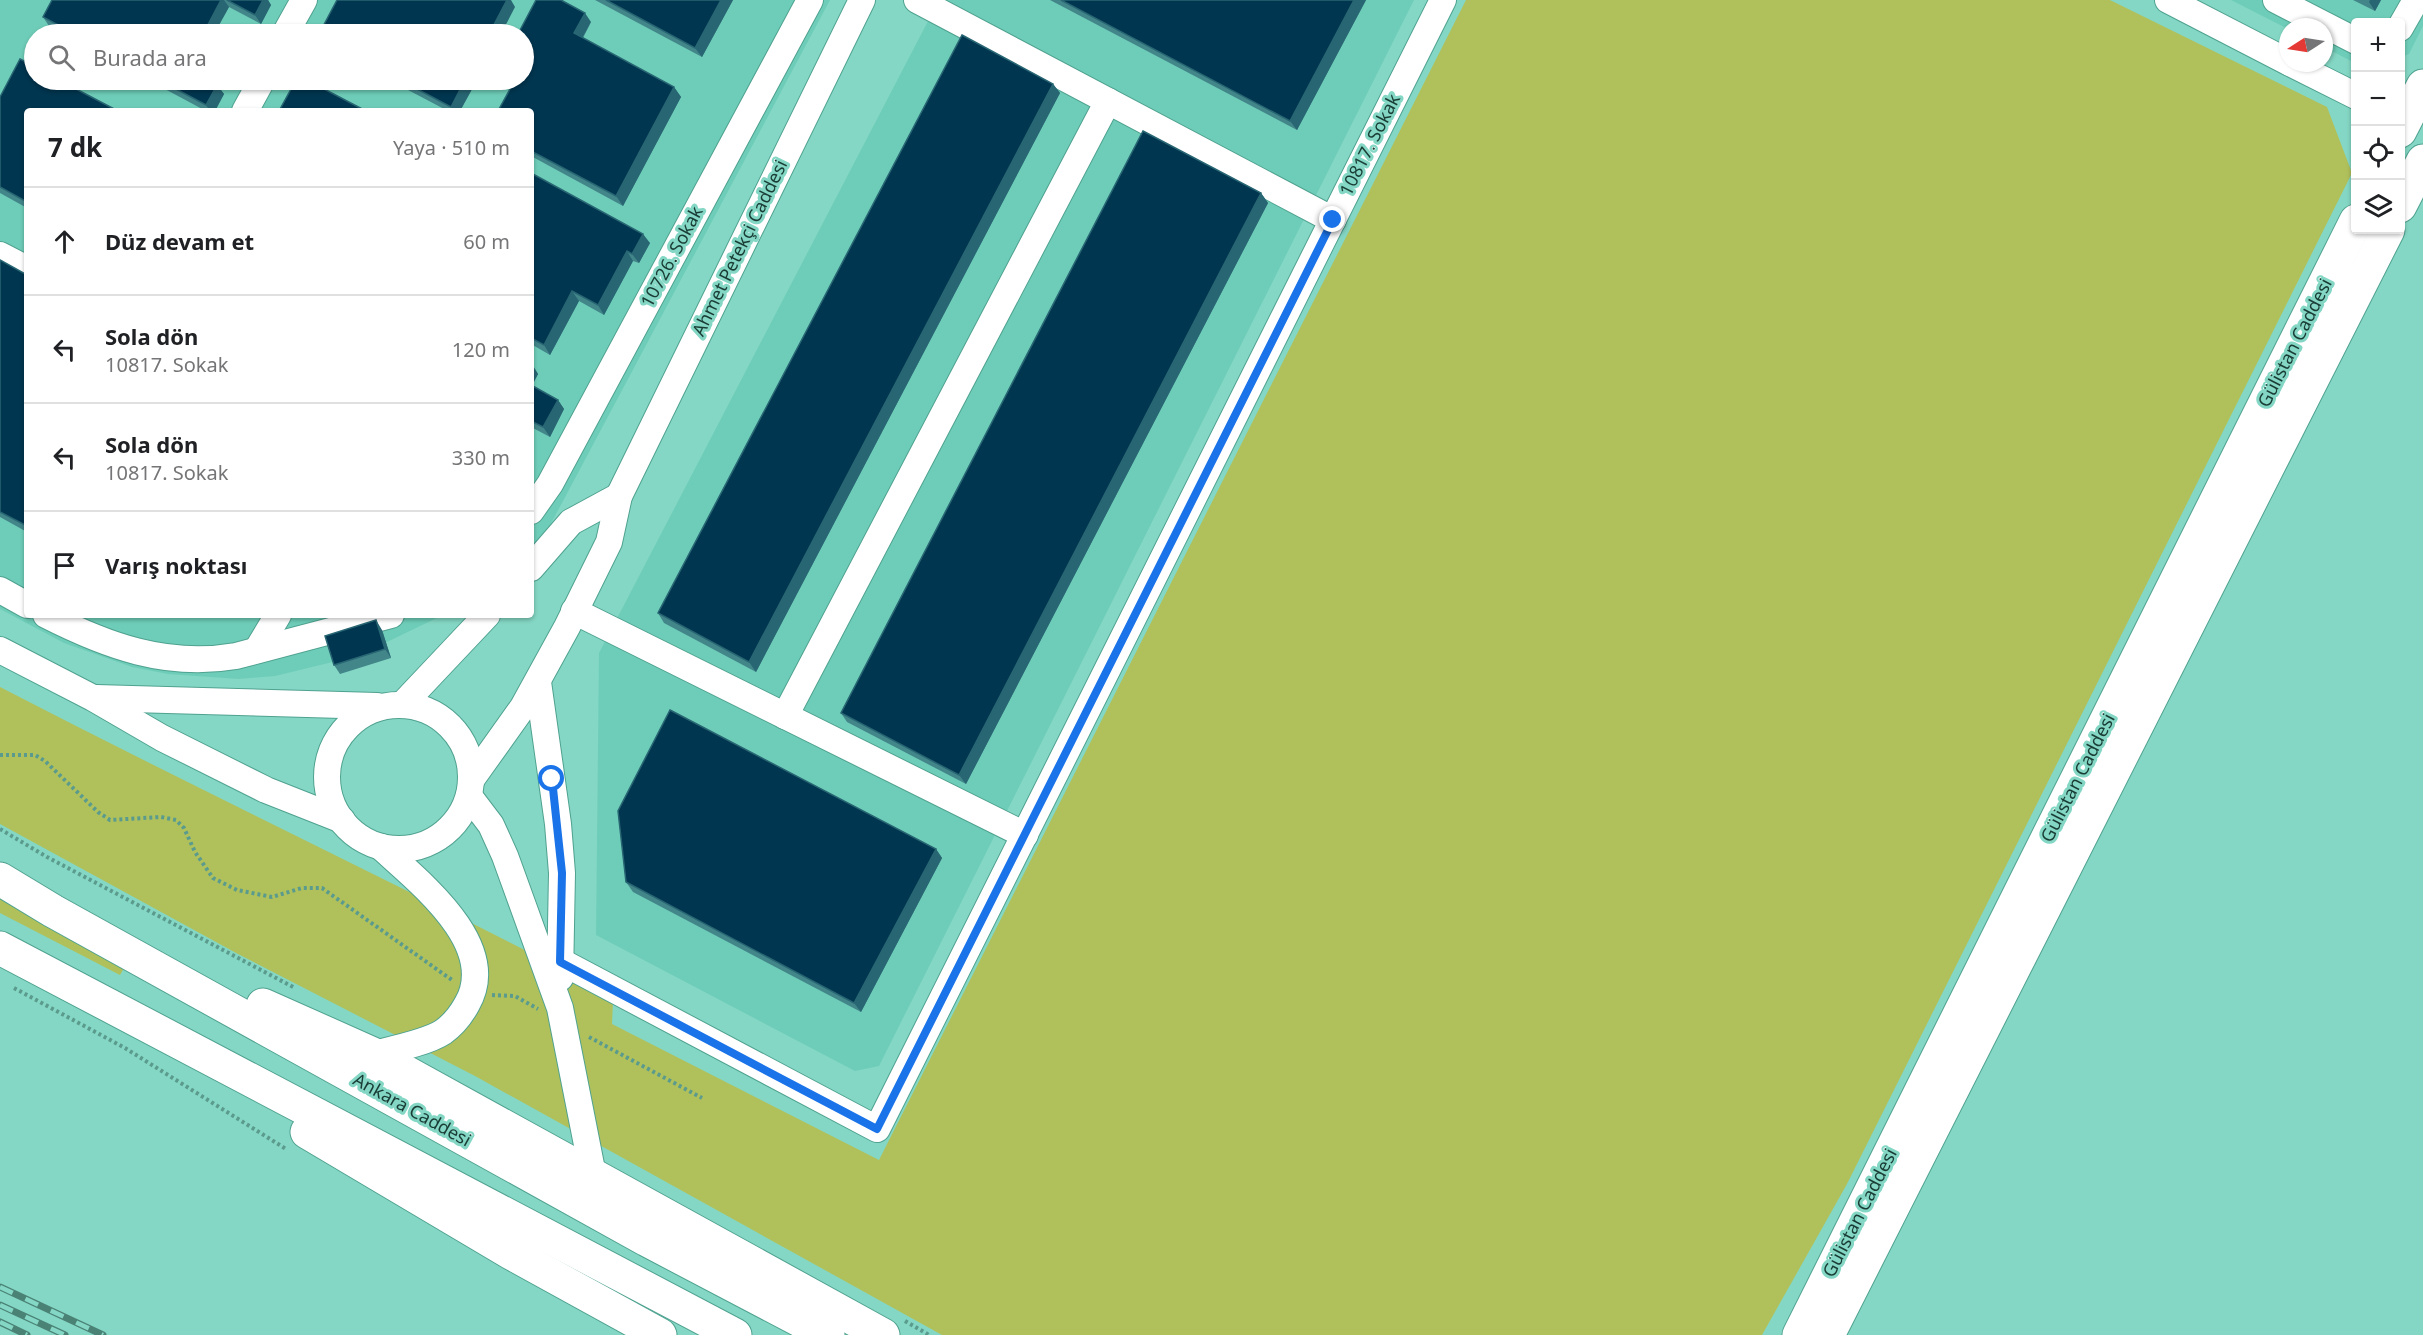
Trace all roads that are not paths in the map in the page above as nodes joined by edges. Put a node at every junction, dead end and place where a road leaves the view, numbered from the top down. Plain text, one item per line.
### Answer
1 (304, 0) edge
2 (810, 0) edge
3 (862, 0) edge
4 (917, 0) edge
5 (1443, 0) edge
6 (2168, 0) edge
7 (2277, 0) edge
8 (2416, 0) edge
9 (2405, 19) edge
10 (291, 24) edge
11 (2351, 39) edge
12 (2279, 57) edge
13 (2308, 72) edge
14 (2423, 86) edge
15 (257, 90) edge
16 (2351, 94) edge
17 (1108, 100) junction
18 (247, 108) edge
19 (2405, 119) edge
20 (2421, 169) edge
21 (2405, 197) edge
22 (1333, 220) junction
23 (2351, 229) edge
24 (2386, 234) edge
25 (0, 255) edge
26 (24, 267) edge
27 (619, 496) junction
28 (534, 507) edge
29 (534, 565) edge
30 (0, 591) edge
31 (24, 603) edge
32 (574, 611) junction
33 (52, 618) edge
34 (276, 618) edge
35 (380, 618) edge
36 (484, 618) edge
37 (0, 650) edge
38 (257, 650) junction
39 (538, 682) junction
40 (93, 698) junction
41 (393, 706) junction
42 (785, 716) junction
43 (470, 788) junction
44 (342, 820) junction
45 (1024, 835) junction
46 (381, 847) junction
47 (0, 879) edge
48 (53, 910) junction
49 (0, 950) edge
50 (560, 962) junction
51 (561, 1016) junction
52 (373, 1054) junction
53 (593, 1175) junction
54 (660, 1335) edge
55 (735, 1335) edge
56 (828, 1335) edge
57 (883, 1335) edge
58 (1799, 1335) edge
59 (1828, 1335) edge

1 - 10 street
2 - 28 street, 10726. Sokak
3 - 27 street, Ahmet Petekçi Caddesi
4 - 17 street
5 - 22 street, 10817. Sokak
6 - 12 street
7 - 11 street
8 - 9 street
13 - 16 street
14 - 19 main road
15 - 18 street
17 - 22 street
17 - 42 street
20 - 21 main road
22 - 45 street, 10817. Sokak
23 - 58 main road, Gülistan Caddesi
24 - 59 main road, Gülistan Caddesi
25 - 26 street
27 - 29 street
27 - 32 street, Ahmet Petekçi Caddesi
30 - 31 street
32 - 39 street, Ahmet Petekçi Caddesi
32 - 42 street
33 - 38 street
34 - 38 street
35 - 38 street
36 - 41 street
37 - 40 street
39 - 43 street, Ahmet Petekçi Caddesi
39 - 50 street
40 - 41 street
40 - 44 street
41 - 43 street
41 - 44 street
42 - 45 street
43 - 46 street
43 - 51 street
44 - 46 street
45 - 50 street, 10817. Sokak
46 - 52 street
47 - 48 main road, Ankara Caddesi
48 - 52 main road
48 - 56 main road, Ankara Caddesi
49 - 54 main road
49 - 55 main road
50 - 51 street
51 - 53 street
52 - 53 main road
53 - 57 main road

